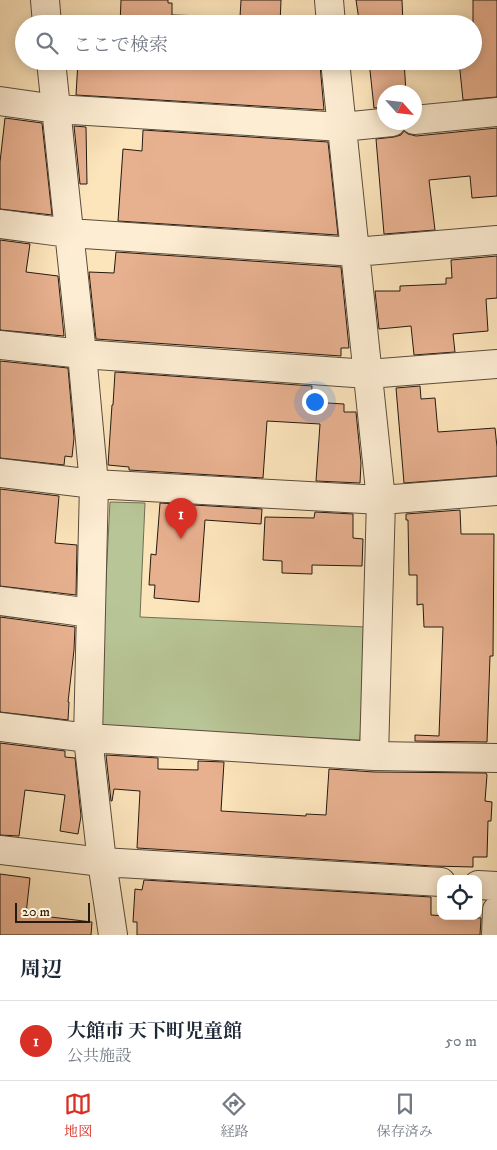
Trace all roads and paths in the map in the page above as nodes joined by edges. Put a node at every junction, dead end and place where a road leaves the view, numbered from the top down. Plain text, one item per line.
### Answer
1 (45, 0) edge
2 (329, 0) edge
3 (46, 15) edge
4 (330, 15) edge
5 (52, 70) edge
6 (336, 70) edge
7 (0, 102) edge
8 (56, 109) junction
9 (497, 112) edge
10 (422, 119) edge
11 (377, 124) edge
12 (342, 127) junction
13 (0, 224) edge
14 (69, 233) junction
15 (497, 240) edge
16 (355, 252) junction
17 (0, 344) edge
18 (82, 354) junction
19 (497, 364) edge
20 (368, 374) junction
21 (0, 472) edge
22 (94, 484) junction
23 (497, 491) edge
24 (381, 500) junction
25 (0, 601) edge
26 (91, 613) junction
27 (0, 727) edge
28 (88, 738) junction
29 (374, 756) junction
30 (497, 758) edge
31 (0, 850) edge
32 (102, 862) junction
33 (437, 882) edge
34 (482, 885) edge
35 (497, 886) edge
36 (497, 910) edge
37 (113, 935) edge
38 (496, 935) edge

1 - 3 street
2 - 4 street
5 - 8 street
6 - 12 street
7 - 8 street
8 - 12 street
8 - 14 street
9 - 10 street
11 - 12 street
12 - 16 street
13 - 14 street
14 - 16 street
14 - 18 street
15 - 16 street
16 - 20 street
17 - 18 street
18 - 20 street
18 - 22 street
19 - 20 street
20 - 24 street
21 - 22 street
22 - 24 street
22 - 26 street
23 - 24 street
24 - 29 street
25 - 26 street
26 - 28 street
27 - 28 street
28 - 29 street
28 - 32 street
29 - 30 street
31 - 32 street
32 - 33 street
32 - 37 street
34 - 35 street
36 - 38 street

